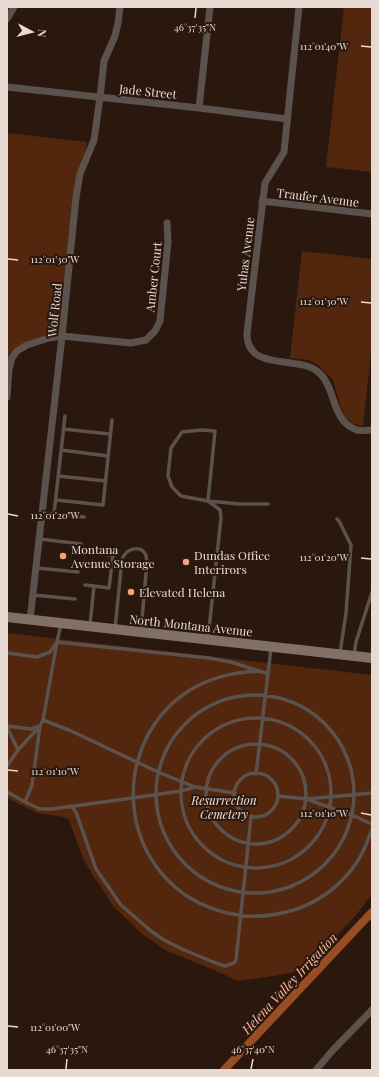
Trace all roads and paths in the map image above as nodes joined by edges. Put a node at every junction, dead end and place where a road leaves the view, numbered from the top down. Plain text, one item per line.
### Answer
1 (14, 7) edge
2 (120, 7) edge
3 (210, 7) edge
4 (299, 7) edge
5 (7, 20) edge
6 (7, 87) edge
7 (100, 97) junction
8 (198, 108) junction
9 (287, 119) junction
10 (262, 201) junction
11 (372, 214) edge
12 (167, 223) dead end
13 (62, 336) junction
14 (7, 397) edge
15 (65, 416) dead end
16 (112, 420) dead end
17 (64, 429) junction
18 (372, 430) edge
19 (110, 434) junction
20 (61, 450) junction
21 (108, 456) junction
22 (58, 476) junction
23 (106, 480) junction
24 (56, 500) junction
25 (208, 501) junction
26 (268, 504) dead end
27 (43, 513) junction
28 (54, 514) junction
29 (84, 517) dead end
30 (337, 519) dead end
31 (40, 539) junction
32 (81, 544) dead end
33 (100, 554) dead end
34 (37, 568) junction
35 (78, 572) dead end
36 (85, 585) dead end
37 (94, 586) junction
38 (372, 592) edge
39 (33, 595) junction
40 (75, 599) dead end
41 (7, 617) edge
42 (30, 620) junction
43 (61, 623) junction
44 (89, 626) junction
45 (115, 629) junction
46 (141, 632) junction
47 (208, 640) junction
48 (56, 642) junction
49 (271, 646) junction
50 (7, 653) edge
51 (340, 654) junction
52 (354, 656) junction
53 (372, 658) edge
54 (259, 671) junction
55 (268, 674) junction
56 (265, 695) junction
57 (263, 718) junction
58 (43, 720) junction
59 (7, 726) edge
60 (40, 726) junction
61 (260, 743) junction
62 (18, 750) junction
63 (137, 762) junction
64 (7, 766) edge
65 (158, 772) junction
66 (256, 774) junction
67 (182, 781) junction
68 (196, 787) junction
69 (205, 789) junction
70 (181, 791) junction
71 (7, 792) edge
72 (235, 793) junction
73 (372, 793) edge
74 (156, 795) junction
75 (354, 795) junction
76 (278, 796) junction
77 (331, 797) junction
78 (133, 798) junction
79 (306, 799) junction
80 (25, 802) junction
81 (72, 807) junction
82 (330, 807) junction
83 (352, 815) junction
84 (251, 817) junction
85 (372, 825) edge
86 (372, 829) edge
87 (248, 844) junction
88 (245, 868) junction
89 (243, 893) junction
90 (241, 916) junction
91 (372, 1010) edge
92 (316, 1070) edge

1 - 5 street
2 - 7 street, Wolf Road
3 - 8 street
4 - 9 street, Yuhas Avenue
6 - 7 street, Jade Street
7 - 8 street, Jade Street
7 - 13 street, Wolf Road
8 - 9 street, Jade Street
9 - 10 street, Yuhas Avenue
10 - 11 street, Traufer Avenue
10 - 18 street, Yuhas Avenue
12 - 13 street, Amber Court
13 - 14 street, Amber Court
13 - 27 street, Wolf Road
15 - 17 lane
16 - 19 lane
17 - 19 lane
17 - 20 lane
19 - 21 lane
20 - 21 lane
20 - 22 lane
21 - 23 lane
22 - 23 lane
22 - 24 lane
23 - 24 lane
24 - 28 lane
25 - 25 lane
25 - 26 lane
25 - 47 lane
27 - 28 lane
27 - 31 street, Wolf Road
28 - 29 lane
30 - 51 lane
31 - 32 lane
31 - 34 street, Wolf Road
33 - 37 lane
34 - 35 lane
34 - 39 street, Wolf Road
36 - 37 lane
37 - 44 lane
38 - 52 lane
39 - 40 lane
39 - 42 street, Wolf Road
41 - 42 main road, North Montana Avenue
42 - 43 main road, North Montana Avenue
43 - 44 main road, North Montana Avenue
43 - 48 lane
44 - 45 main road, North Montana Avenue
45 - 46 main road, North Montana Avenue
45 - 46 lane
46 - 47 main road, North Montana Avenue
47 - 49 main road, North Montana Avenue
48 - 50 lane
48 - 54 lane
48 - 58 lane
49 - 51 main road, North Montana Avenue
49 - 55 lane
51 - 52 main road, North Montana Avenue
52 - 53 main road, North Montana Avenue
54 - 55 lane
54 - 63 lane
55 - 56 lane
56 - 57 lane
56 - 65 lane
56 - 75 lane
57 - 61 lane
57 - 67 lane
57 - 77 lane
58 - 60 lane
58 - 63 lane
59 - 60 lane
59 - 62 lane
60 - 62 lane
60 - 80 lane
61 - 66 lane
61 - 69 lane
61 - 79 lane
62 - 64 lane
63 - 65 lane
63 - 78 lane
65 - 67 lane
65 - 74 lane
66 - 72 lane
66 - 76 lane
67 - 68 lane
67 - 70 lane
68 - 69 lane
68 - 70 lane
69 - 72 lane
69 - 87 lane
70 - 74 lane
70 - 88 lane
71 - 80 lane
72 - 84 lane
73 - 75 lane
74 - 78 lane
74 - 89 lane
75 - 77 lane
75 - 83 lane
76 - 79 lane
76 - 84 lane
77 - 79 lane
77 - 82 lane
78 - 81 lane
78 - 90 lane
79 - 82 lane
79 - 87 lane
80 - 81 lane
81 - 90 lane
82 - 83 lane
82 - 88 lane
83 - 85 lane
83 - 89 lane
84 - 87 lane
86 - 90 lane
87 - 88 lane
88 - 89 lane
89 - 90 lane
91 - 92 street

